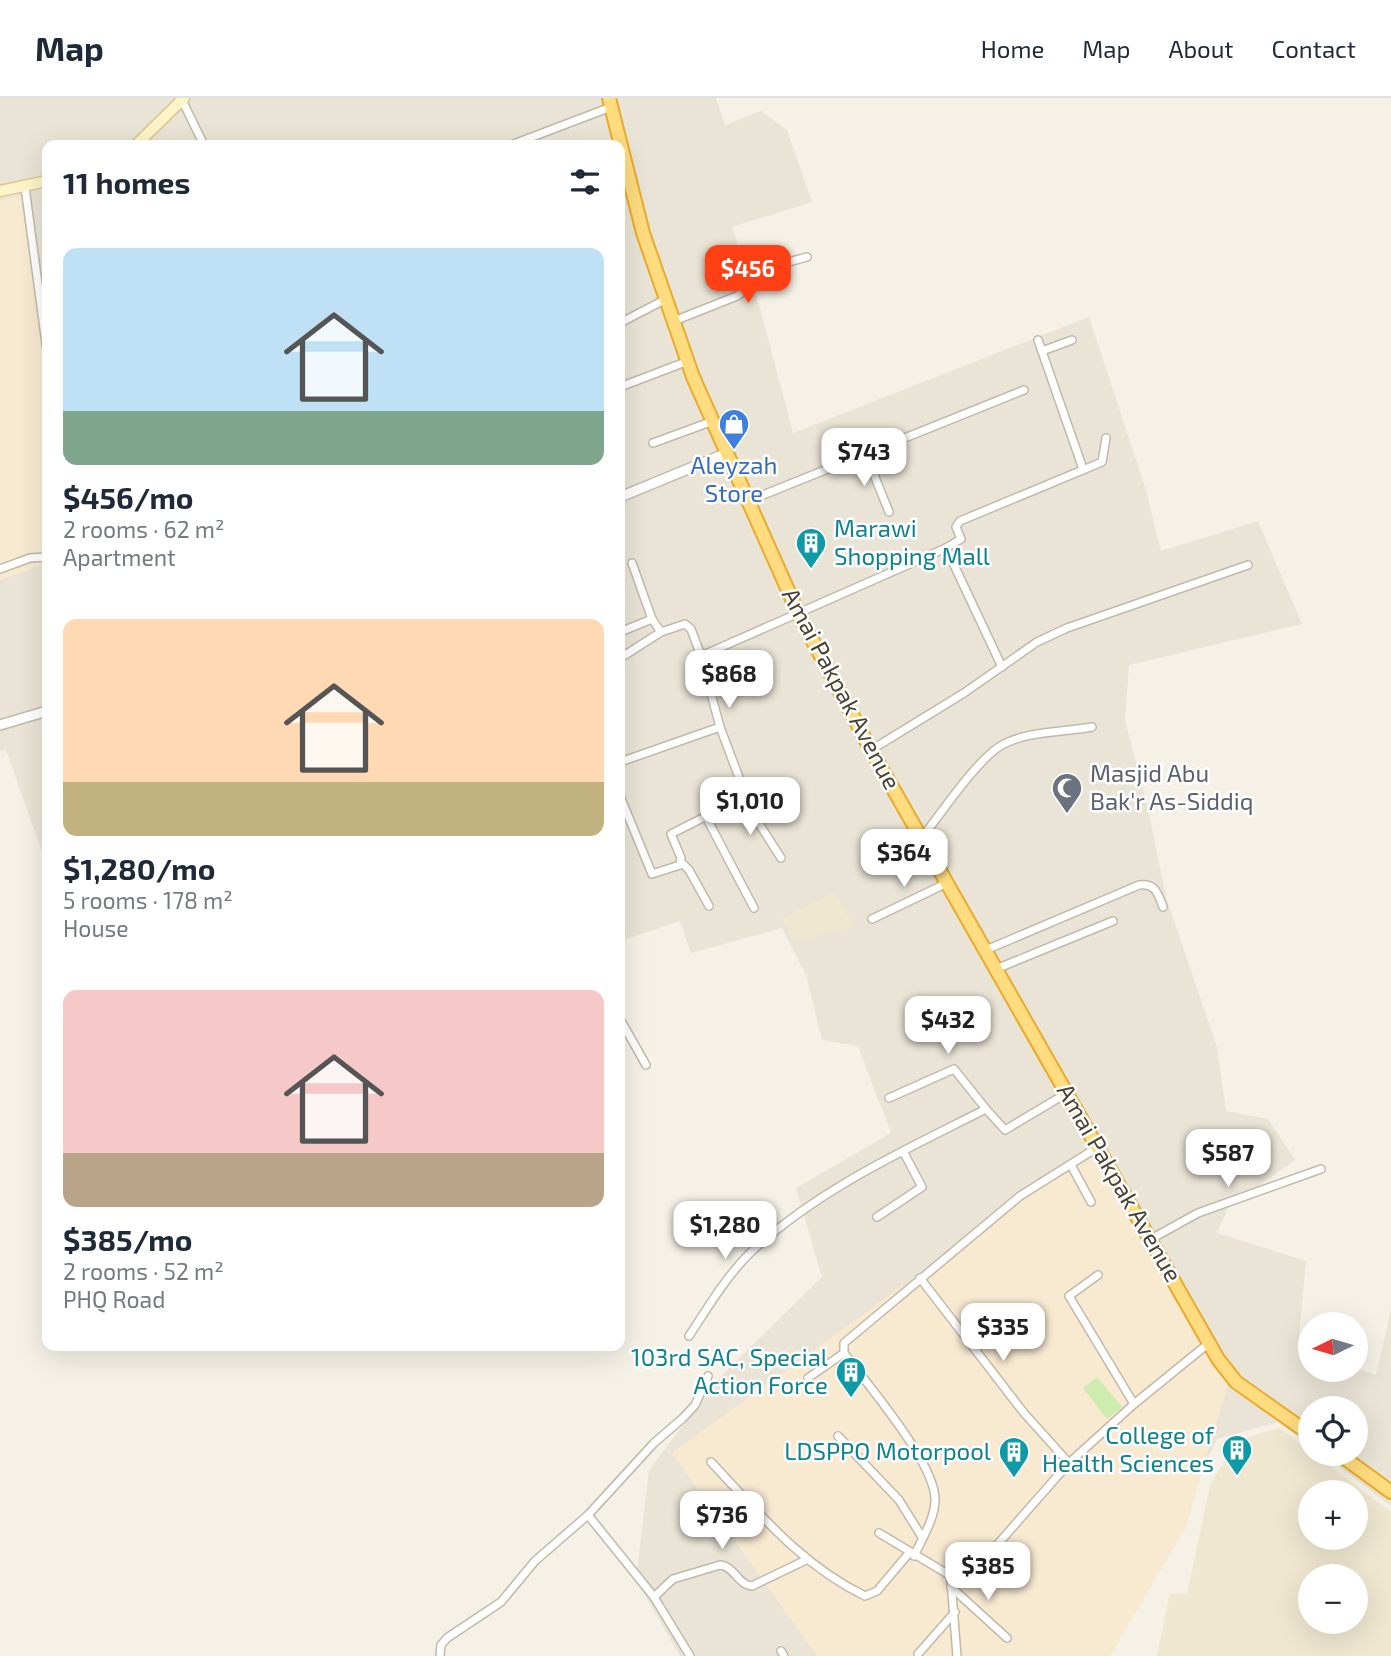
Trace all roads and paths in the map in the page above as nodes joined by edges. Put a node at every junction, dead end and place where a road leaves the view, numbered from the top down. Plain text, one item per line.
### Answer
1 (183, 99) edge
2 (610, 102) edge
3 (141, 140) edge
4 (202, 140) edge
5 (522, 140) edge
6 (620, 140) edge
7 (625, 162) edge
8 (42, 182) edge
9 (25, 187) junction
10 (0, 191) edge
11 (807, 257) dead end
12 (42, 298) edge
13 (666, 299) junction
14 (625, 320) edge
15 (674, 321) junction
16 (1038, 340) dead end
17 (1072, 340) dead end
18 (1042, 351) junction
19 (688, 361) junction
20 (625, 385) edge
21 (1024, 390) dead end
22 (713, 421) junction
23 (1106, 438) dead end
24 (653, 443) dead end
25 (727, 453) junction
26 (866, 455) junction
27 (1083, 469) junction
28 (625, 495) edge
29 (748, 501) junction
30 (889, 512) dead end
31 (946, 548) junction
32 (42, 557) edge
33 (632, 563) dead end
34 (1248, 565) dead end
35 (0, 569) edge
36 (799, 615) junction
37 (652, 618) junction
38 (625, 630) edge
39 (662, 632) junction
40 (625, 655) dead end
41 (701, 656) junction
42 (1002, 667) junction
43 (42, 712) edge
44 (0, 725) edge
45 (720, 727) junction
46 (1091, 727) dead end
47 (871, 750) junction
48 (625, 760) edge
49 (744, 800) junction
50 (625, 808) edge
51 (706, 817) junction
52 (921, 839) junction
53 (781, 858) dead end
54 (682, 863) junction
55 (947, 883) junction
56 (709, 906) dead end
57 (1163, 907) dead end
58 (754, 908) dead end
59 (873, 919) dead end
60 (1113, 921) dead end
61 (986, 950) junction
62 (996, 969) junction
63 (625, 1028) edge
64 (646, 1065) dead end
65 (1067, 1093) junction
66 (889, 1098) dead end
67 (986, 1109) junction
68 (1098, 1147) junction
69 (903, 1151) junction
70 (1071, 1165) junction
71 (1321, 1169) dead end
72 (1091, 1202) dead end
73 (877, 1217) dead end
74 (1151, 1239) junction
75 (1098, 1275) dead end
76 (920, 1278) junction
77 (689, 1336) dead end
78 (1209, 1343) junction
79 (844, 1353) junction
80 (709, 1376) dead end
81 (808, 1378) dead end
82 (1134, 1404) junction
83 (1298, 1426) edge
84 (838, 1437) dead end
85 (711, 1462) dead end
86 (1069, 1463) junction
87 (1355, 1466) edge
88 (1391, 1492) edge
89 (588, 1515) junction
90 (879, 1533) dead end
91 (922, 1537) junction
92 (912, 1554) junction
93 (806, 1560) junction
94 (951, 1577) junction
95 (951, 1587) junction
96 (654, 1597) junction
97 (955, 1612) junction
98 (1006, 1638) dead end
99 (918, 1654) dead end
100 (440, 1656) edge
101 (690, 1656) edge
102 (957, 1656) edge

1 - 3 main road
1 - 4 street
2 - 5 street
2 - 6 highway, Amai Pakpak Avenue
7 - 13 highway, Amai Pakpak Avenue
8 - 9 main road
9 - 10 main road
9 - 12 street
11 - 15 street
13 - 14 street
13 - 15 highway, Amai Pakpak Avenue
15 - 19 highway, Amai Pakpak Avenue
16 - 18 street
17 - 18 street
18 - 27 street
19 - 20 street
19 - 22 highway, Amai Pakpak Avenue
21 - 26 street
22 - 24 street
22 - 25 highway, Amai Pakpak Avenue
23 - 27 street
25 - 28 street
25 - 29 highway, Amai Pakpak Avenue
26 - 29 street
26 - 30 street
27 - 31 street
29 - 36 highway, Amai Pakpak Avenue
31 - 36 street
31 - 42 street
32 - 35 street
33 - 37 street
34 - 42 street
36 - 41 street
36 - 47 highway, Amai Pakpak Avenue
37 - 38 street
37 - 39 street
39 - 40 street
39 - 41 street
41 - 45 street
42 - 47 street
43 - 44 street
45 - 48 street
45 - 49 street
46 - 52 street
47 - 52 highway, Amai Pakpak Avenue
49 - 51 street
49 - 53 street
50 - 54 street
51 - 54 street
51 - 58 street
52 - 55 highway, Amai Pakpak Avenue
54 - 56 street
55 - 59 street
55 - 61 highway, Amai Pakpak Avenue
57 - 61 street
60 - 62 street
61 - 62 highway, Amai Pakpak Avenue
62 - 65 highway, Amai Pakpak Avenue
63 - 64 street
65 - 67 street
65 - 68 highway, Amai Pakpak Avenue
66 - 67 street
67 - 69 street
68 - 70 street
68 - 74 highway, Amai Pakpak Avenue
69 - 73 street
69 - 77 street
70 - 72 street
70 - 76 street
71 - 74 street
74 - 78 highway, Amai Pakpak Avenue
75 - 82 street
76 - 79 street
76 - 86 street
78 - 82 street
78 - 83 highway, Amai Pakpak Avenue
79 - 81 street
79 - 91 street
80 - 89 street
82 - 86 street
84 - 91 street
85 - 93 street
86 - 94 street
87 - 88 highway
89 - 96 street
89 - 100 street
90 - 92 street
91 - 92 street
92 - 93 street
92 - 94 street
93 - 96 street
94 - 95 street
95 - 97 street
95 - 98 street
96 - 101 street
97 - 99 street
97 - 102 street

